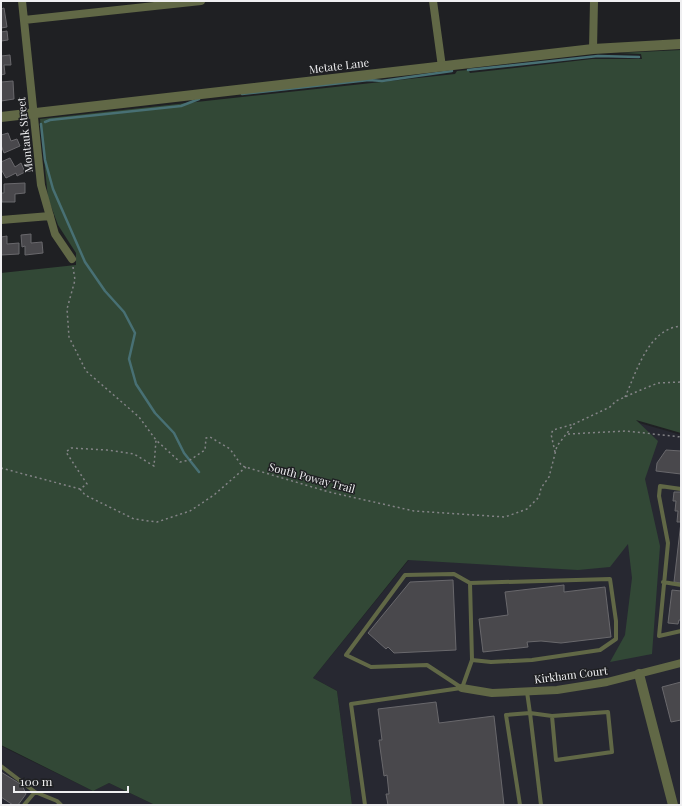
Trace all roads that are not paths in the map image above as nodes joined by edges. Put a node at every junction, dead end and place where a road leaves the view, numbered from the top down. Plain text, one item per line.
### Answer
1 (22, 1) edge
2 (201, 1) edge
3 (433, 1) edge
4 (594, 1) edge
5 (24, 20) junction
6 (681, 44) edge
7 (593, 49) junction
8 (442, 67) junction
9 (33, 113) junction
10 (1, 117) edge
11 (50, 216) junction
12 (1, 220) edge
13 (72, 259) road end
14 (681, 489) edge
15 (663, 582) junction
16 (470, 583) junction
17 (681, 585) edge
18 (681, 631) edge
19 (472, 660) junction
20 (681, 663) edge
21 (639, 674) junction
22 (462, 688) junction
23 (527, 692) junction
24 (530, 713) junction
25 (552, 716) junction
26 (1, 766) edge
27 (35, 792) junction
28 (24, 805) edge
29 (61, 805) edge
30 (365, 805) edge
31 (520, 805) edge
32 (541, 805) edge
33 (673, 805) edge

1 - 5 street, Montauk Street
2 - 5 street
3 - 8 street
4 - 7 street
5 - 9 street, Montauk Street
6 - 7 street, Metate Lane
7 - 8 street, Metate Lane
8 - 9 street, Metate Lane
9 - 10 street, Metate Lane
9 - 11 street, Montauk Street
11 - 12 street
11 - 13 street, Montauk Street
14 - 15 lane
15 - 17 lane
15 - 18 lane
16 - 19 lane
16 - 19 lane
16 - 22 lane
19 - 22 lane
20 - 21 street, Kirkham Court
21 - 23 street, Kirkham Court
21 - 33 street
22 - 23 street, Kirkham Court
22 - 30 lane
23 - 24 lane
24 - 25 lane
24 - 31 lane
24 - 32 lane
25 - 25 lane
26 - 27 lane
27 - 28 lane
27 - 29 lane

